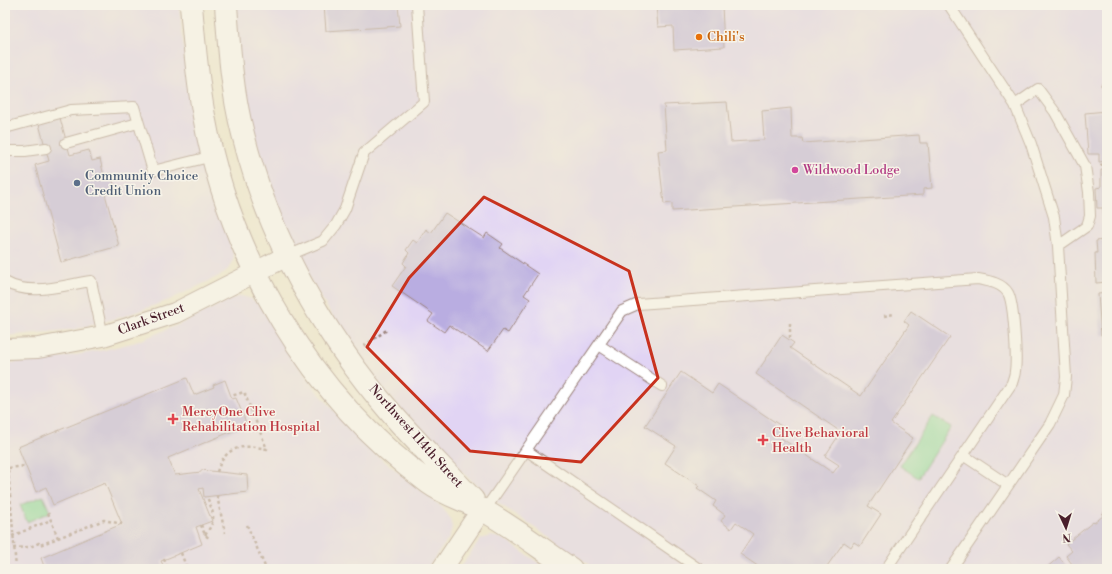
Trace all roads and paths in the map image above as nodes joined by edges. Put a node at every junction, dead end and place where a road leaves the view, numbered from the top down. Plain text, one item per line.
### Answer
1 (191, 5) edge
2 (226, 5) edge
3 (417, 5) edge
4 (948, 5) edge
5 (1101, 84) dead end
6 (1107, 103) edge
7 (1015, 105) junction
8 (138, 123) junction
9 (5, 128) edge
10 (66, 142) dead end
11 (46, 148) dead end
12 (5, 151) edge
13 (213, 156) junction
14 (1058, 246) junction
15 (287, 256) junction
16 (256, 272) junction
17 (5, 282) edge
18 (894, 314) dead end
19 (884, 316) dead end
20 (790, 323) dead end
21 (388, 329) dead end
22 (103, 336) junction
23 (790, 341) dead end
24 (599, 345) junction
25 (364, 346) dead end
26 (5, 349) edge
27 (662, 386) dead end
28 (231, 396) dead end
29 (526, 450) junction
30 (963, 455) junction
31 (26, 466) dead end
32 (217, 472) dead end
33 (1008, 485) junction
34 (217, 496) dead end
35 (207, 497) dead end
36 (483, 510) junction
37 (48, 513) dead end
38 (50, 520) junction
39 (122, 524) dead end
40 (201, 525) dead end
41 (247, 525) dead end
42 (225, 533) dead end
43 (205, 535) junction
44 (12, 536) junction
45 (58, 538) junction
46 (210, 539) dead end
47 (13, 548) junction
48 (181, 552) dead end
49 (164, 559) dead end
50 (16, 569) edge
51 (168, 569) edge
52 (188, 569) edge
53 (266, 569) edge
54 (442, 569) edge
55 (571, 569) edge
56 (699, 569) edge
57 (886, 569) edge
58 (951, 569) edge

1 - 13 street, Northwest 114th Street
2 - 15 street, Northwest 114th Street
3 - 15 lane
4 - 7 lane
5 - 6 path
7 - 14 lane
7 - 14 lane
8 - 9 lane
8 - 10 lane
8 - 13 lane
11 - 12 lane
13 - 16 street, Northwest 114th Street
14 - 33 lane
15 - 16 street, Clark Street
15 - 36 street, Northwest 114th Street
16 - 22 street, Clark Street
16 - 36 street, Northwest 114th Street
17 - 22 lane
18 - 19 path
20 - 23 path
21 - 25 path
22 - 26 street, Clark Street
24 - 27 lane
24 - 29 lane
24 - 30 lane
28 - 32 path
29 - 36 lane
29 - 56 lane
30 - 33 lane
30 - 57 lane
31 - 44 path
33 - 58 lane
34 - 42 path
35 - 43 path
36 - 54 street
36 - 55 street, Northwest 114th Street
37 - 38 path
38 - 44 path
38 - 45 path
39 - 45 path
40 - 43 path
41 - 53 path
43 - 46 path
44 - 47 path
45 - 47 path
47 - 50 path
48 - 52 path
49 - 51 path

